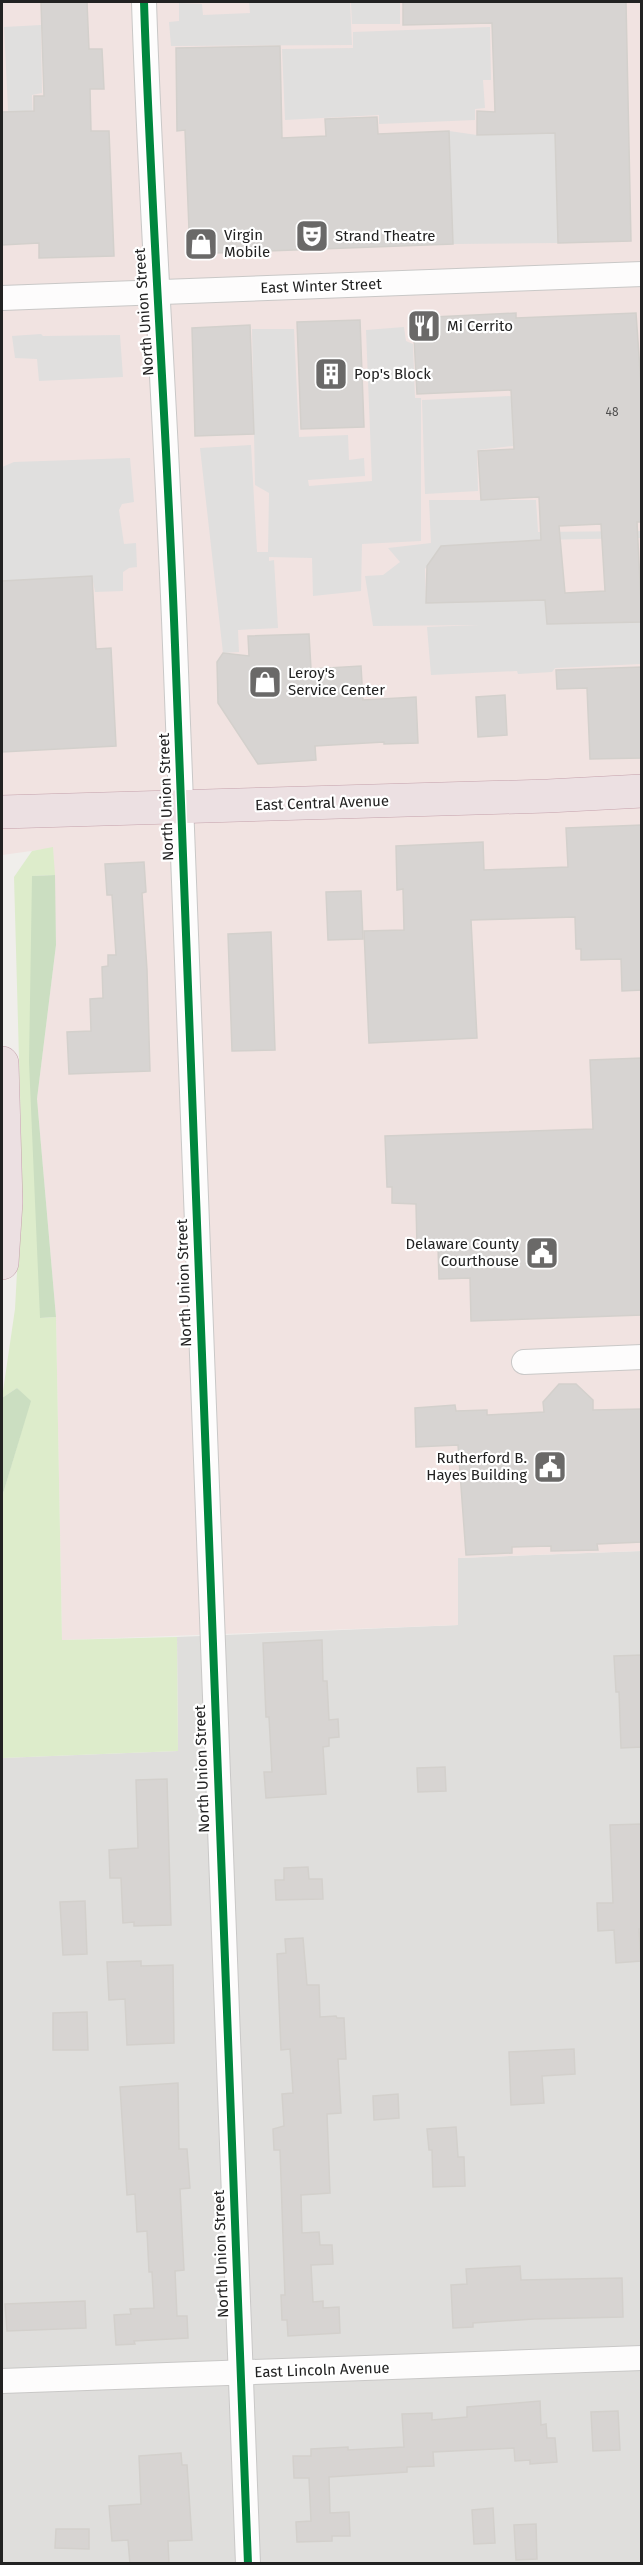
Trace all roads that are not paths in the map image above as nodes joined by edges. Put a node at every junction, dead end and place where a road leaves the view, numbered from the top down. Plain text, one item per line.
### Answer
1 (144, 2) edge
2 (642, 274) edge
3 (157, 292) junction
4 (2, 298) edge
5 (642, 791) edge
6 (180, 807) junction
7 (2, 812) edge
8 (2, 1064) edge
9 (2, 1263) edge
10 (642, 1357) edge
11 (524, 1362) dead end
12 (642, 2358) edge
13 (240, 2372) junction
14 (2, 2381) edge
15 (248, 2564) edge

1 - 3 street, North Union Street
2 - 3 street, East Winter Street
3 - 4 street, East Winter Street
3 - 6 street, North Union Street
5 - 6 highway, East Central Avenue
6 - 7 highway, East Central Avenue
6 - 13 street, North Union Street
8 - 9 highway
10 - 11 street
12 - 13 street, East Lincoln Avenue
13 - 14 street, East Lincoln Avenue
13 - 15 street, North Union Street

